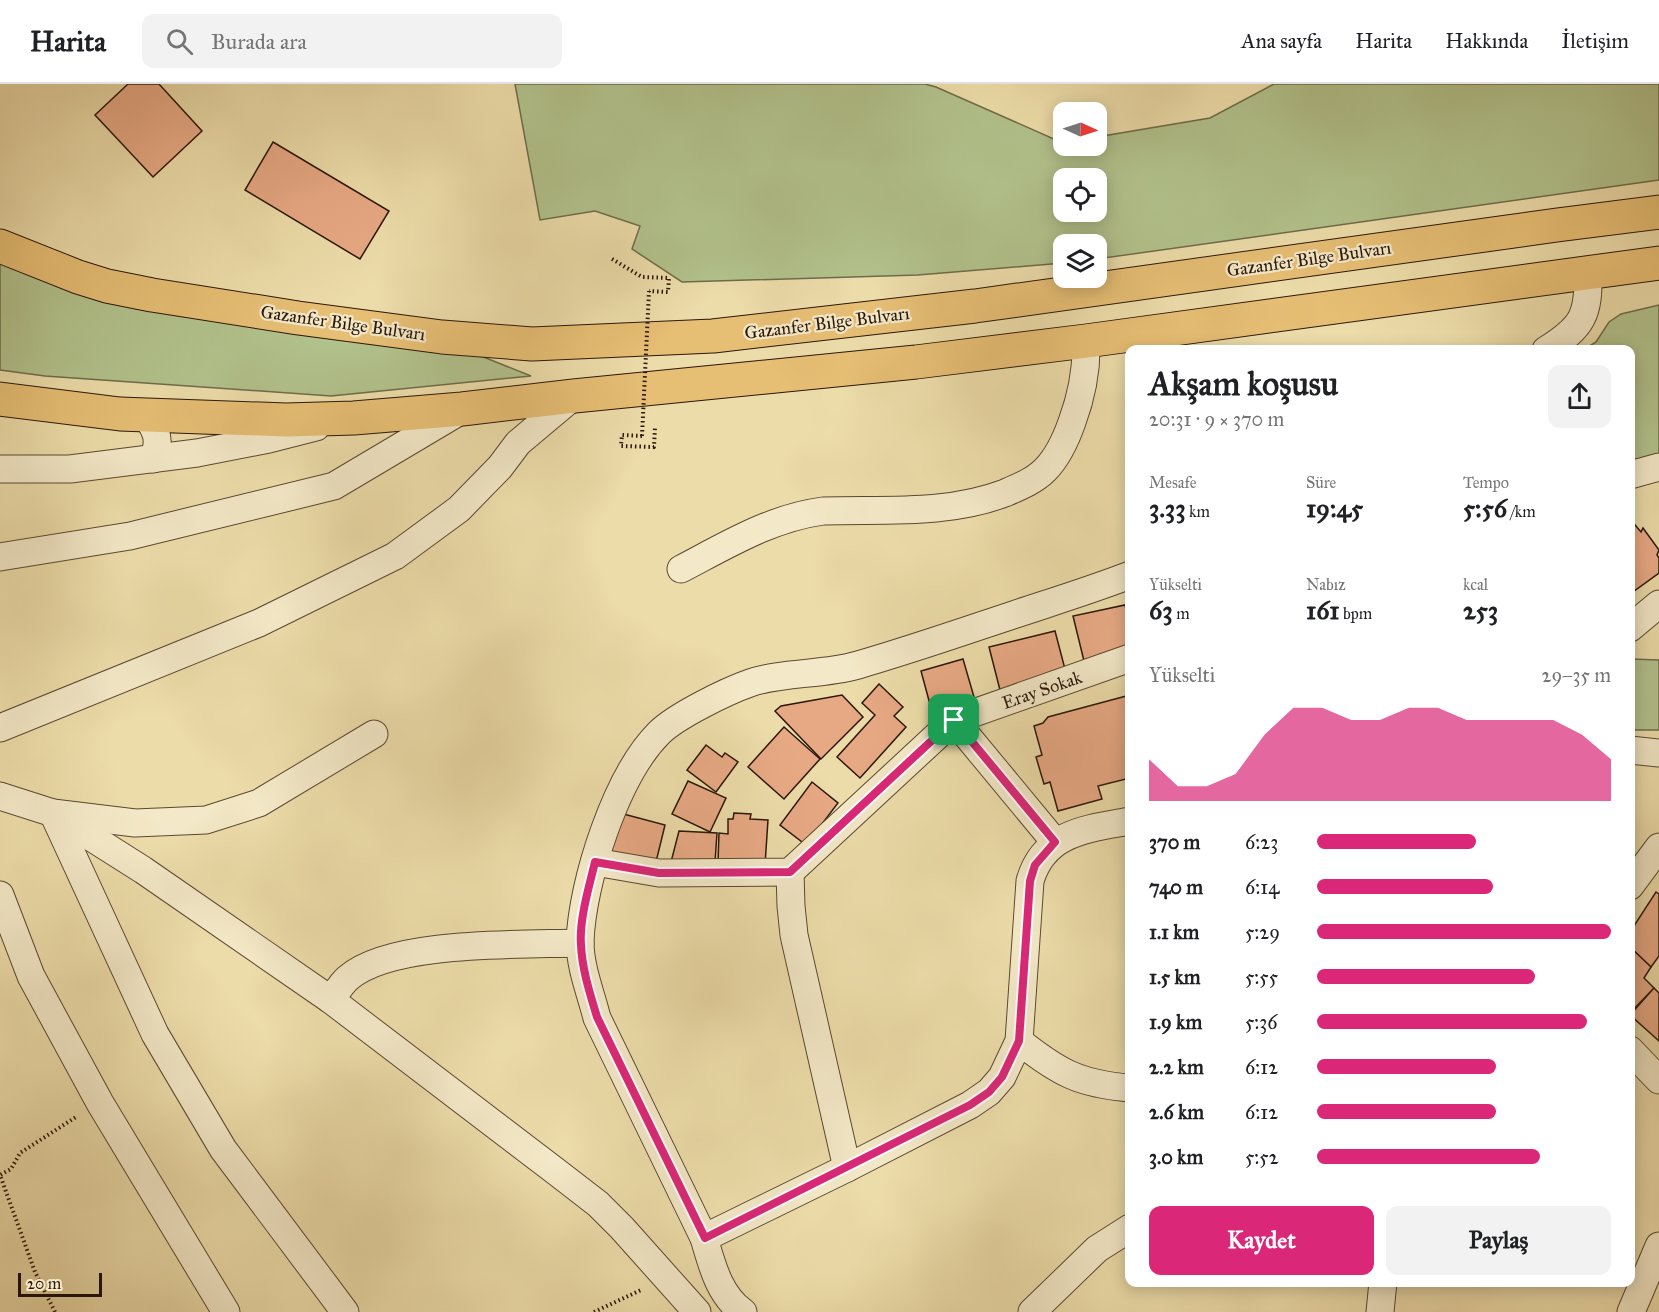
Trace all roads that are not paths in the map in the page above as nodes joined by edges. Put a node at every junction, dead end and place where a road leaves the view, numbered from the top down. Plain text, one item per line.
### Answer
1 (1659, 212) edge
2 (0, 246) edge
3 (1659, 263) edge
4 (1588, 273) junction
5 (1086, 341) junction
6 (1552, 345) edge
7 (574, 396) junction
8 (0, 399) edge
9 (462, 409) junction
10 (146, 416) junction
11 (354, 418) junction
12 (153, 459) junction
13 (1659, 467) edge
14 (0, 469) edge
15 (1635, 474) edge
16 (0, 557) edge
17 (681, 569) dead end
18 (1125, 577) edge
19 (1659, 604) edge
20 (1635, 624) edge
21 (1125, 660) edge
22 (954, 720) junction
23 (0, 728) edge
24 (374, 735) dead end
25 (1635, 751) edge
26 (1659, 753) edge
27 (0, 796) edge
28 (53, 813) junction
29 (1125, 822) edge
30 (1055, 842) junction
31 (1659, 847) edge
32 (595, 862) junction
33 (790, 872) junction
34 (1635, 879) edge
35 (0, 895) edge
36 (580, 943) junction
37 (331, 1000) junction
38 (1019, 1041) junction
39 (1635, 1055) edge
40 (1659, 1080) edge
41 (1125, 1087) edge
42 (847, 1168) junction
43 (1125, 1231) edge
44 (705, 1238) junction
45 (1659, 1246) edge
46 (1382, 1287) edge
47 (723, 1290) junction
48 (226, 1312) edge
49 (345, 1312) edge
50 (697, 1312) edge
51 (743, 1312) edge
52 (1032, 1312) edge
53 (1380, 1312) edge
54 (1631, 1312) edge

1 - 2 main road, Gazanfer Bilge Bulvarı
3 - 4 main road
4 - 5 main road
4 - 6 street
5 - 7 main road
5 - 17 street
7 - 9 main road
7 - 23 street
8 - 10 main road
9 - 11 main road
9 - 16 street
10 - 11 main road
10 - 12 street
11 - 12 street
12 - 14 street
13 - 15 street
18 - 32 street
19 - 20 street
21 - 22 street, Eray Sokak
22 - 30 street
22 - 33 street
24 - 28 street
25 - 26 street
27 - 28 street
28 - 37 street
28 - 49 street
29 - 30 street
30 - 38 street
31 - 34 street
32 - 33 street
32 - 36 street
33 - 42 street
35 - 48 street
36 - 37 street
36 - 44 street
37 - 50 street
38 - 41 street
38 - 42 street
39 - 40 street
42 - 44 street
43 - 52 street
44 - 47 street
45 - 54 street
46 - 53 street
47 - 50 street
47 - 51 street

